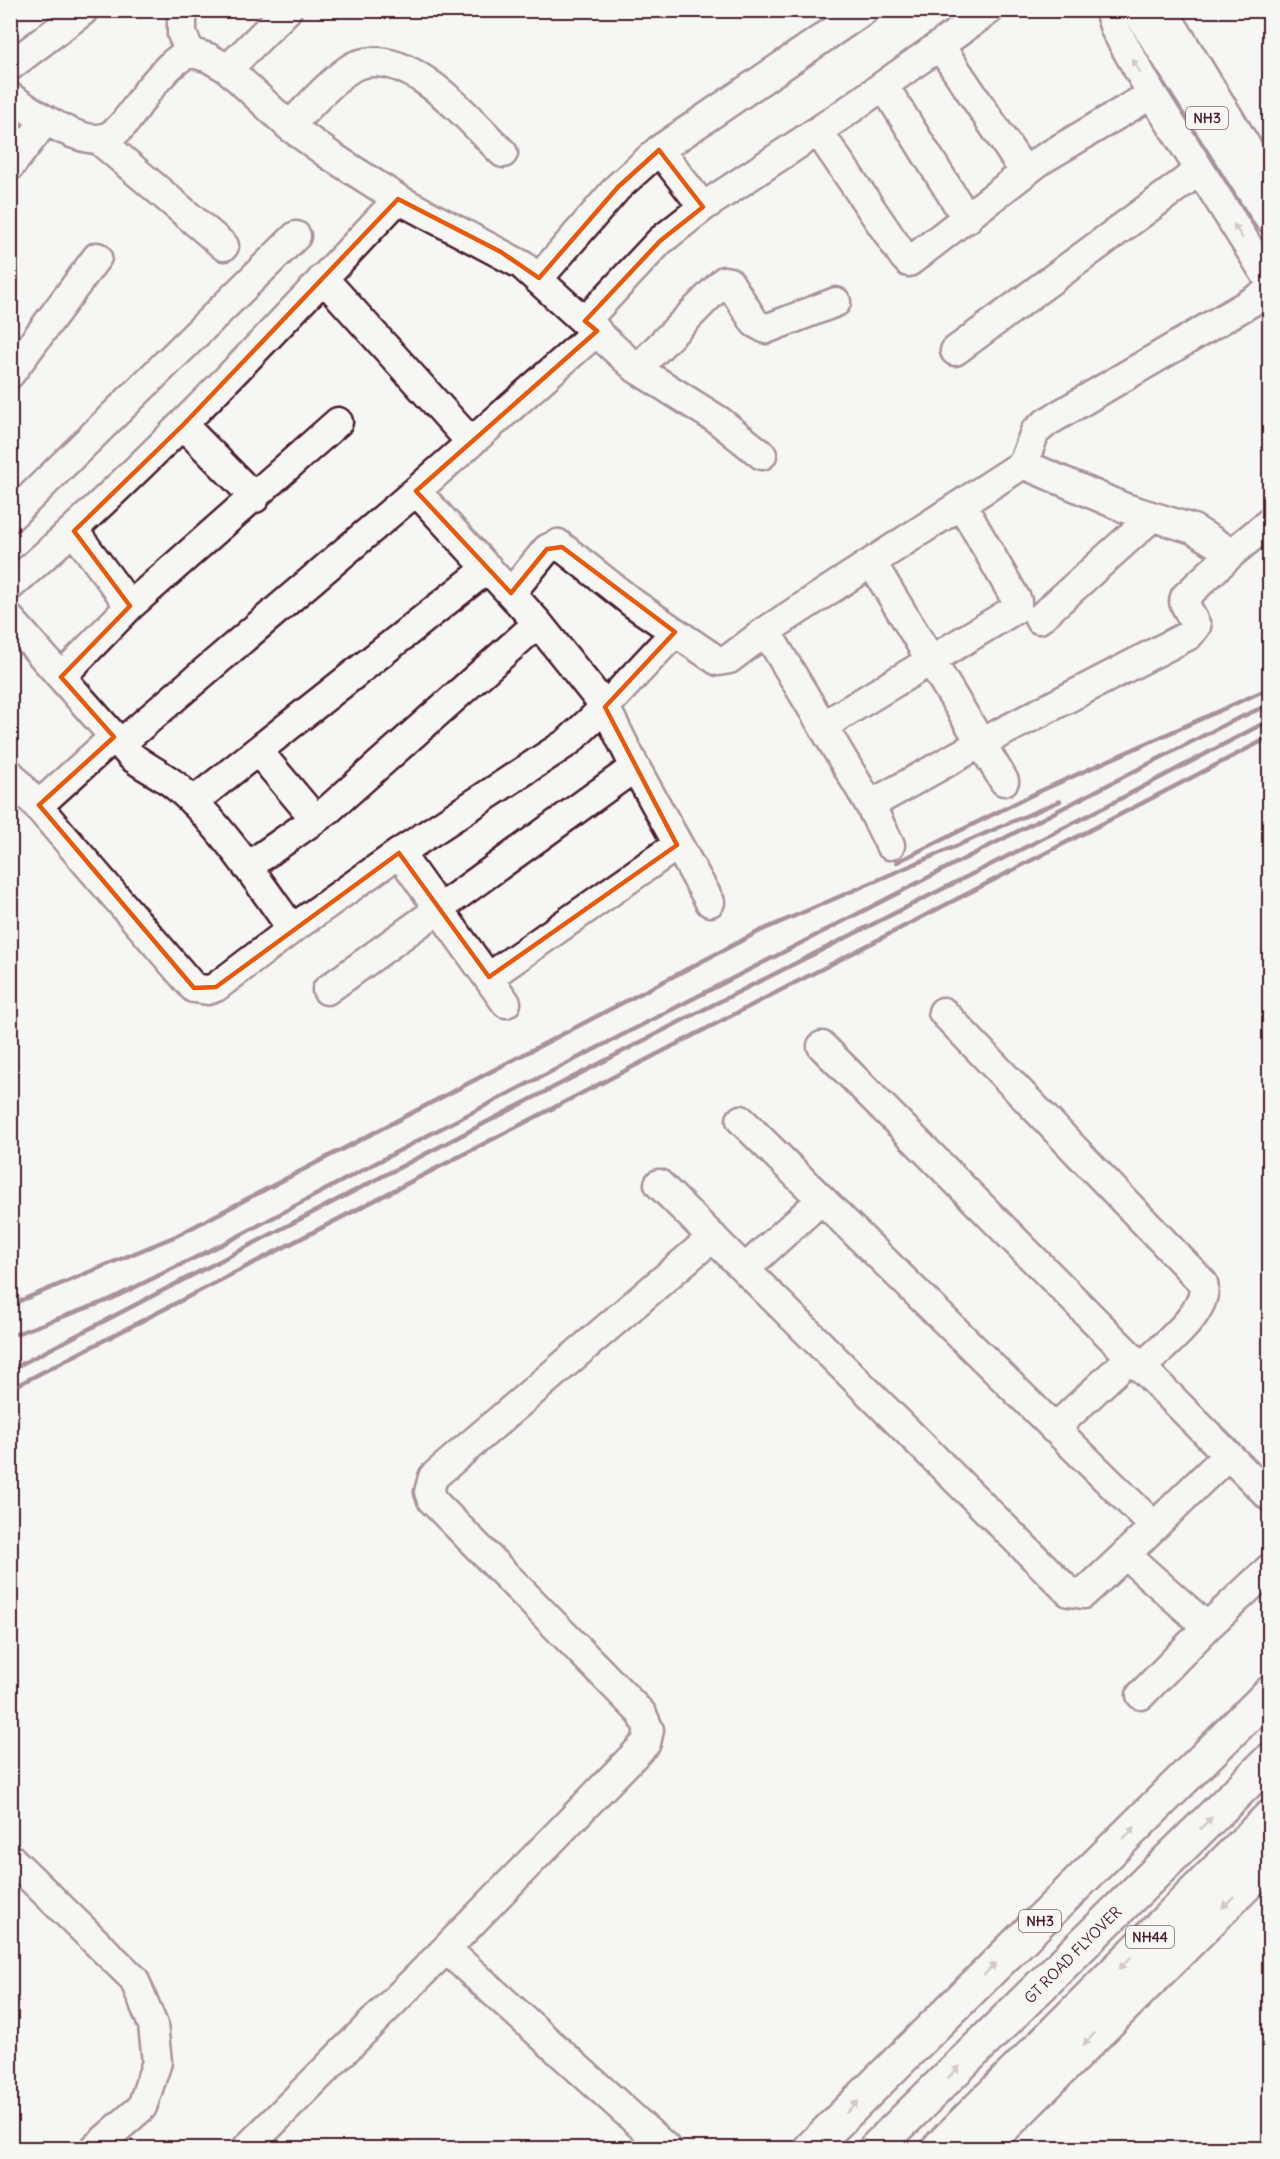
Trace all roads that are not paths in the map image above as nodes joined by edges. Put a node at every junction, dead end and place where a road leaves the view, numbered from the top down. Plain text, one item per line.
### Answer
1 (182, 10) edge
2 (287, 10) edge
3 (864, 10) edge
4 (989, 10) edge
5 (1109, 10) edge
6 (83, 11) edge
7 (1149, 14) edge
8 (940, 46) junction
9 (190, 52) junction
10 (10, 66) edge
11 (228, 69) junction
12 (884, 86) junction
13 (1152, 94) junction
14 (10, 97) edge
15 (46, 120) junction
16 (289, 126) junction
17 (818, 131) junction
18 (98, 139) junction
19 (659, 150) junction
20 (503, 153) dead end
21 (10, 166) edge
22 (1200, 170) junction
23 (1024, 171) junction
24 (1269, 185) edge
25 (398, 198) junction
26 (703, 207) junction
27 (1269, 216) edge
28 (967, 219) junction
29 (296, 236) dead end
30 (224, 246) dead end
31 (97, 257) dead end
32 (323, 278) junction
33 (539, 278) junction
34 (1269, 281) edge
35 (1269, 291) edge
36 (836, 302) dead end
37 (591, 326) junction
38 (955, 351) dead end
39 (637, 369) junction
40 (10, 374) edge
41 (338, 422) dead end
42 (183, 426) junction
43 (470, 441) junction
44 (762, 455) dead end
45 (1023, 464) junction
46 (416, 491) junction
47 (255, 498) junction
48 (962, 505) junction
49 (10, 517) edge
50 (1152, 517) junction
51 (1269, 522) edge
52 (74, 531) junction
53 (1232, 553) junction
54 (872, 563) junction
55 (488, 568) junction
56 (10, 586) edge
57 (511, 593) junction
58 (130, 606) junction
59 (10, 619) edge
60 (1038, 619) dead end
61 (538, 623) junction
62 (766, 631) junction
63 (675, 632) junction
64 (931, 659) junction
65 (61, 676) junction
66 (605, 707) junction
67 (823, 726) junction
68 (117, 740) junction
69 (981, 743) junction
70 (258, 751) junction
71 (635, 767) junction
72 (10, 774) edge
73 (1004, 781) dead end
74 (193, 802) junction
75 (39, 805) junction
76 (870, 805) junction
77 (315, 819) junction
78 (677, 845) junction
79 (890, 845) dead end
80 (399, 853) junction
81 (248, 867) junction
82 (710, 902) dead end
83 (440, 910) junction
84 (292, 929) junction
85 (489, 977) junction
86 (327, 990) dead end
87 (506, 1003) dead end
88 (943, 1012) dead end
89 (822, 1046) dead end
90 (741, 1120) dead end
91 (659, 1184) dead end
92 (821, 1200) junction
93 (713, 1237) junction
94 (745, 1269) junction
95 (1136, 1363) junction
96 (1054, 1429) junction
97 (1228, 1455) junction
98 (1269, 1497) edge
99 (1153, 1525) junction
100 (1126, 1556) junction
101 (1269, 1568) edge
102 (1207, 1627) junction
103 (1269, 1693) edge
104 (1141, 1695) dead end
105 (1269, 1760) edge
106 (1269, 1817) edge
107 (10, 1858) edge
108 (1269, 1861) edge
109 (446, 1949) junction
110 (916, 2042) junction
111 (95, 2148) edge
112 (247, 2148) edge
113 (666, 2148) edge
114 (811, 2148) edge
115 (868, 2148) edge
116 (876, 2148) edge
117 (939, 2148) edge
118 (982, 2148) edge

1 - 9 street
2 - 11 street
3 - 19 street
4 - 8 street
13 -> 5 street
6 - 10 street
7 - 24 street
7 - 27 highway, NH3
8 - 12 street
8 - 23 street
9 - 11 street
9 - 18 street
11 - 16 street
12 - 17 street
12 - 28 street
13 - 22 street
13 - 23 street
14 - 15 street
15 - 18 street
15 - 21 street
16 - 20 street
16 - 25 street
17 - 26 street
17 - 28 street
18 - 30 street
19 - 26 street
19 - 33 street
34 -> 22 street
22 - 38 street
23 - 28 street
25 - 32 street
25 - 33 street
26 - 37 street
29 - 49 street
31 - 40 street
32 - 42 street
32 - 43 street
33 - 37 street
35 - 45 street
36 - 39 street
37 - 39 street
37 - 43 street
39 - 44 street
41 - 47 street
42 - 47 street
42 - 52 street
43 - 46 street
45 - 48 street
45 - 50 street
46 - 55 street
46 - 68 street
47 - 58 street
48 - 54 street
48 - 64 street
50 - 53 street
50 - 60 street
51 - 53 street
52 - 56 street
52 - 58 street
53 - 69 street
54 - 62 street
54 - 64 street
55 - 57 street
55 - 70 street
57 - 61 street
57 - 63 street
58 - 65 street
59 - 65 street
61 - 66 street
61 - 77 street
62 - 63 street
62 - 67 street
63 - 66 street
64 - 67 street
64 - 69 street
65 - 68 street
66 - 71 street
66 - 80 street
67 - 76 street
68 - 74 street
68 - 75 street
69 - 73 street
69 - 76 street
70 - 74 street
70 - 77 street
71 - 78 street
71 - 83 street
72 - 75 street
74 - 81 street
75 - 84 street
76 - 79 street
77 - 81 street
78 - 82 street
78 - 85 street
80 - 83 street
80 - 84 street
81 - 84 street
83 - 85 street
83 - 86 street
85 - 87 street
88 - 95 street
89 - 95 street
90 - 92 street
91 - 93 street
92 - 94 street
92 - 96 street
93 - 94 street
93 - 109 street
94 - 100 street
95 - 96 street
95 - 97 street
96 - 99 street
97 - 98 street
97 - 99 street
99 - 100 street
100 - 102 street
101 - 102 street
102 - 104 street
110 -> 103 highway, NH3
116 -> 105 highway, GT ROAD FLYOVER / NH44
106 -> 117 highway, NH44
107 - 111 street
108 -> 118 highway
109 - 112 street
109 - 113 street
114 -> 110 highway, NH3
110 - 115 highway

